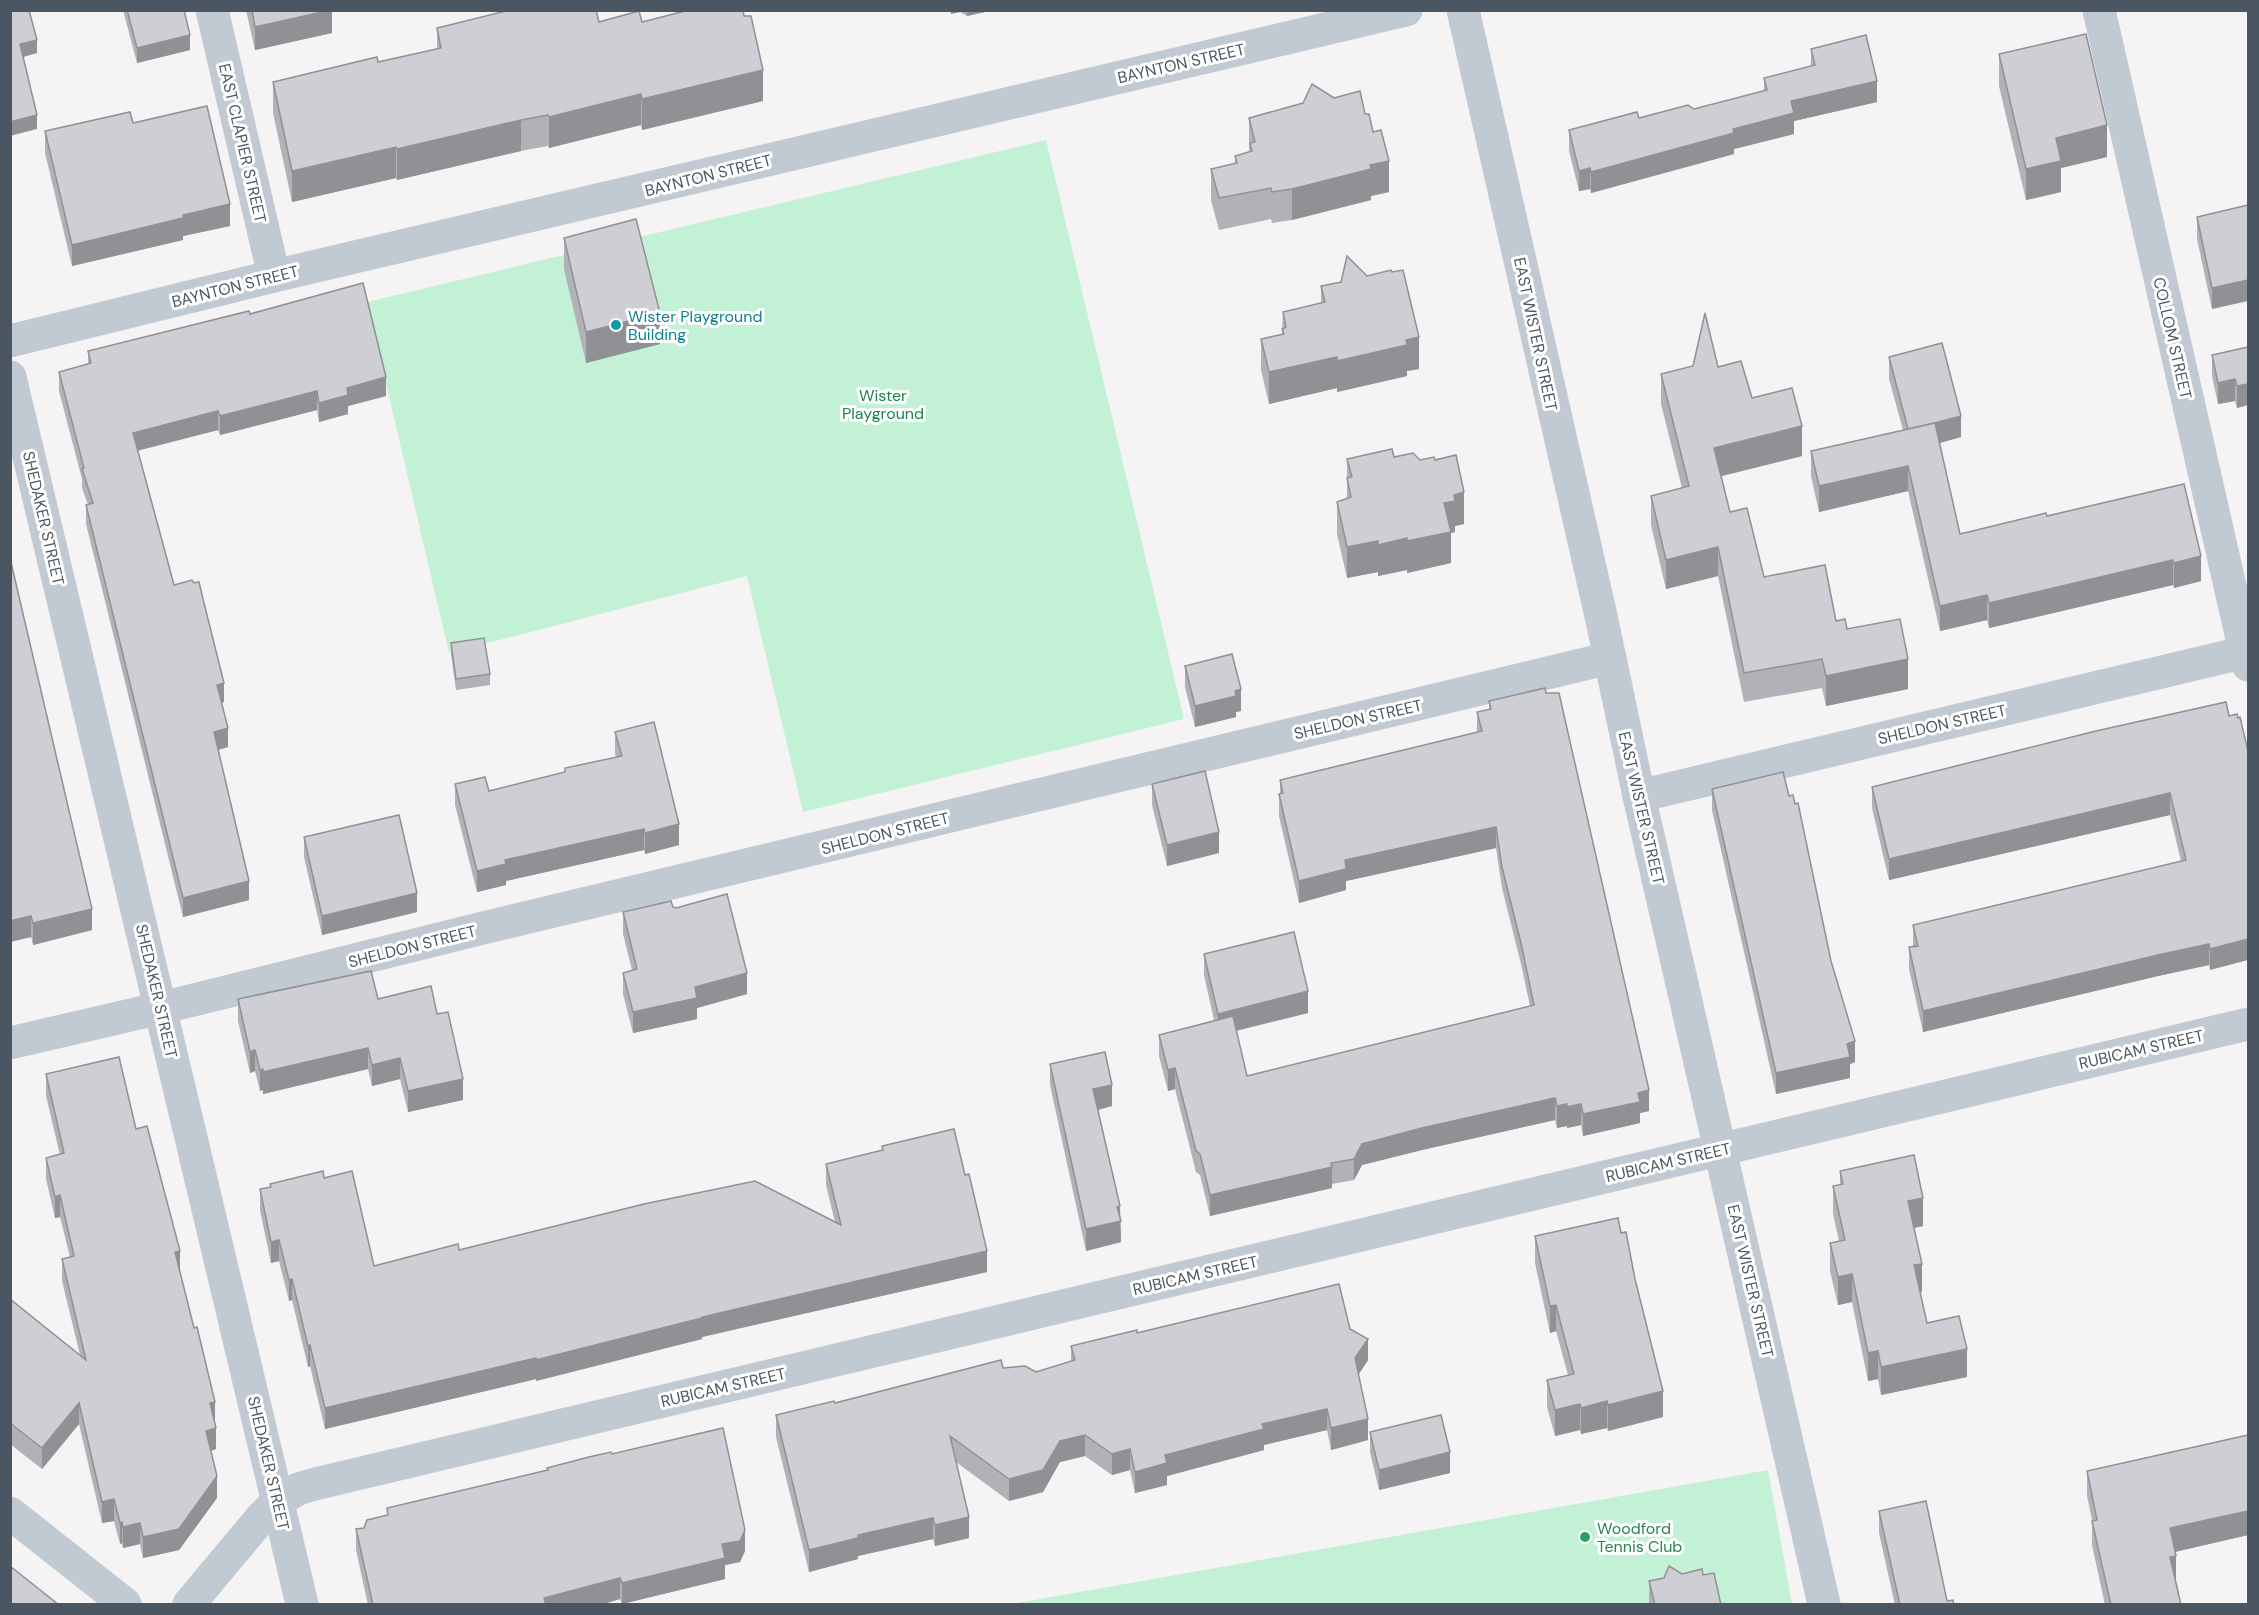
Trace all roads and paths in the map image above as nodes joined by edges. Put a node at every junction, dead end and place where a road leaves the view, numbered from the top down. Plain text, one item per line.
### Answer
1 (213, 10) edge
2 (1406, 10) edge
3 (1463, 10) edge
4 (2099, 10) edge
5 (274, 276) junction
6 (10, 341) edge
7 (10, 377) edge
8 (1610, 658) junction
9 (2247, 658) edge
10 (1639, 796) junction
11 (161, 1008) junction
12 (2248, 1024) edge
13 (10, 1042) edge
14 (1722, 1150) junction
15 (278, 1501) junction
16 (10, 1513) edge
17 (126, 1605) edge
18 (189, 1605) edge
19 (302, 1605) edge
20 (1824, 1605) edge

1 - 5 street, EAST CLAPIER STREET
2 - 5 street, BAYNTON STREET
3 - 8 street, EAST WISTER STREET
4 - 9 street, COLLOM STREET
5 - 6 street, BAYNTON STREET
7 - 11 street, SHEDAKER STREET
8 - 10 street, EAST WISTER STREET
8 - 11 street, SHELDON STREET
9 - 10 street, SHELDON STREET
10 - 14 street, EAST WISTER STREET
11 - 13 street, SHELDON STREET
11 - 15 street, SHEDAKER STREET
12 - 14 street, RUBICAM STREET
14 - 15 street, RUBICAM STREET
14 - 20 street, EAST WISTER STREET
15 - 18 street, RUBICAM STREET
15 - 19 street, SHEDAKER STREET
16 - 17 street

